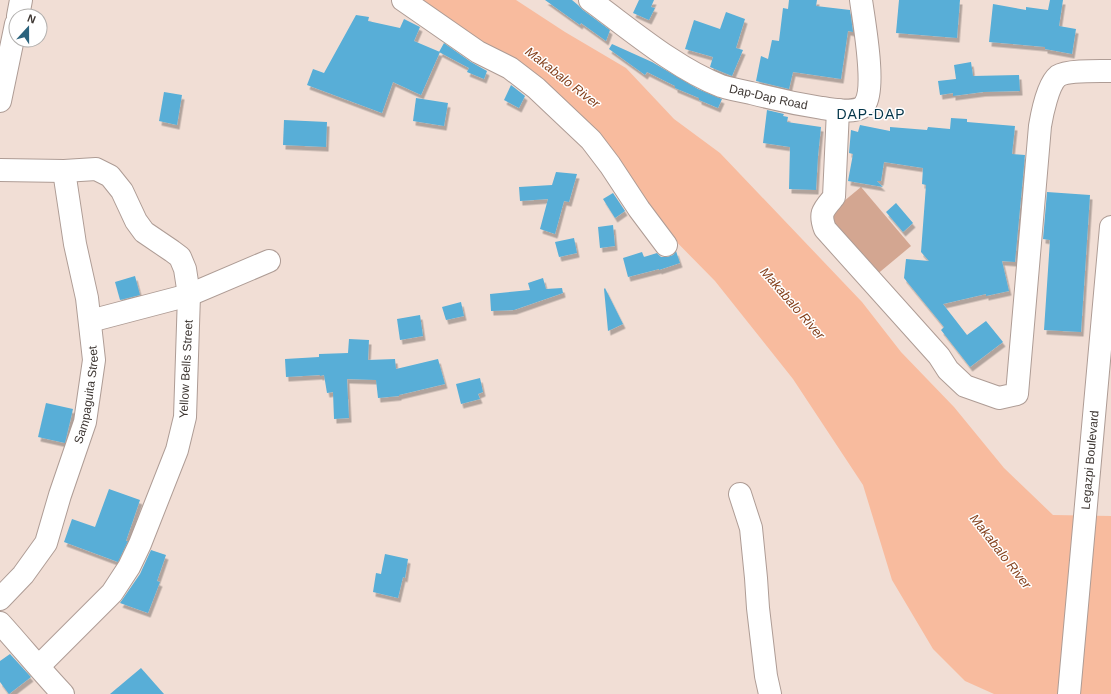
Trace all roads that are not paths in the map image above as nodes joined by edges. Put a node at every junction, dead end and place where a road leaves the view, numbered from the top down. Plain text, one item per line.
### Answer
1 (403, 0) edge
2 (590, 0) edge
3 (861, 0) edge
4 (11, 48) edge
5 (1111, 71) edge
6 (0, 101) edge
7 (838, 110) junction
8 (0, 170) edge
9 (64, 171) junction
10 (1111, 227) edge
11 (666, 245) dead end
12 (269, 261) dead end
13 (189, 294) junction
14 (90, 321) junction
15 (740, 494) dead end
16 (0, 599) edge
17 (0, 623) edge
18 (39, 666) junction
19 (63, 694) edge
20 (770, 694) edge
21 (1069, 694) edge

1 - 11 street
2 - 7 street, Dap-Dap Road
3 - 7 street, Dap-Dap Road
4 - 6 street
5 - 7 street
8 - 9 street, Yellow Bells Street
9 - 13 street, Yellow Bells Street
9 - 14 street, Sampaguita Street
10 - 21 street, Legazpi Boulevard
12 - 13 street
13 - 14 street
13 - 18 street, Yellow Bells Street
14 - 16 street, Sampaguita Street
15 - 20 street
17 - 18 street
18 - 19 street

